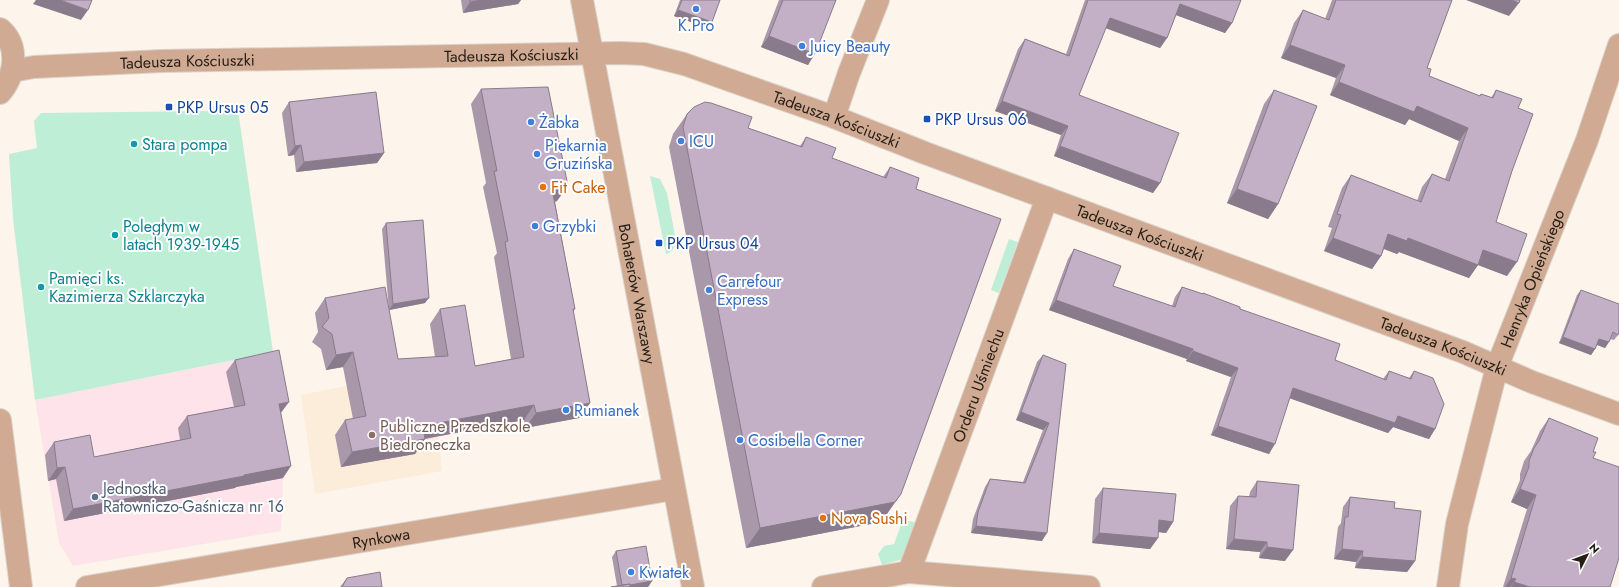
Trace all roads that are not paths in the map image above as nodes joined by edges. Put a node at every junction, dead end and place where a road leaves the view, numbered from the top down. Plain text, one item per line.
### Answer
1 (582, 0) edge
2 (878, 0) edge
3 (0, 29) edge
4 (1619, 45) edge
5 (591, 54) junction
6 (12, 71) junction
7 (0, 94) edge
8 (834, 117) junction
9 (1047, 198) junction
10 (1497, 367) junction
11 (1619, 414) edge
12 (0, 420) edge
13 (674, 489) junction
14 (909, 572) junction
15 (22, 587) edge
16 (87, 587) edge
17 (693, 587) edge
18 (823, 587) edge
19 (1088, 587) edge
20 (1448, 587) edge

1 - 5 street, Bohaterów Warszawy
2 - 8 street
3 - 6 street
4 - 10 street, Henryka Opieńskiego
5 - 6 street, Tadeusza Kościuszki
5 - 8 street, Tadeusza Kościuszki
5 - 13 street, Bohaterów Warszawy
6 - 7 street
8 - 9 street, Tadeusza Kościuszki
9 - 10 street, Tadeusza Kościuszki
9 - 14 street, Orderu Uśmiechu
10 - 11 street, Tadeusza Kościuszki
10 - 20 street, Henryka Opieńskiego
12 - 15 street
13 - 16 street, Rynkowa
13 - 17 street, Bohaterów Warszawy
14 - 18 street
14 - 19 street

